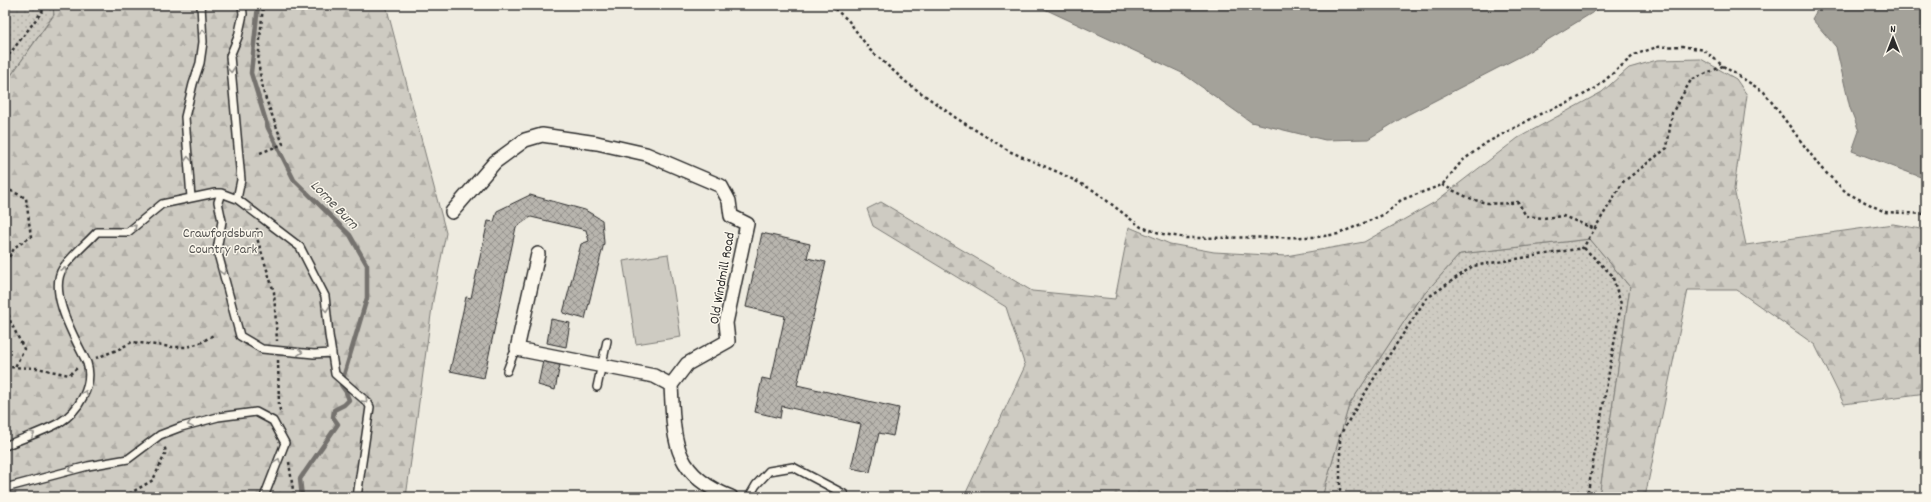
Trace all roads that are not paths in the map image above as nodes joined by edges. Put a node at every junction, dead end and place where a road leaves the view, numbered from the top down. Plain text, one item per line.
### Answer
1 (201, 5) edge
2 (242, 5) edge
3 (220, 193) junction
4 (191, 198) junction
5 (237, 199) junction
6 (452, 212) dead end
7 (538, 254) dead end
8 (607, 341) dead end
9 (517, 349) junction
10 (332, 353) junction
11 (602, 366) junction
12 (507, 371) dead end
13 (671, 385) junction
14 (598, 387) dead end
15 (5, 446) edge
16 (5, 488) edge
17 (844, 494) dead end
18 (264, 497) edge
19 (358, 497) edge
20 (731, 497) edge
21 (749, 497) edge

4 -> 1 lane
2 -> 5 lane
3 - 4 lane
3 - 5 lane
3 -> 10 lane
15 -> 4 lane
5 -> 10 lane
6 - 13 street, Old Windmill Road
7 - 9 street
8 - 11 lane
9 - 11 street
9 - 12 lane
10 -> 19 lane
11 - 13 street
11 - 14 lane
13 - 20 street
18 -> 16 lane
17 - 21 lane

